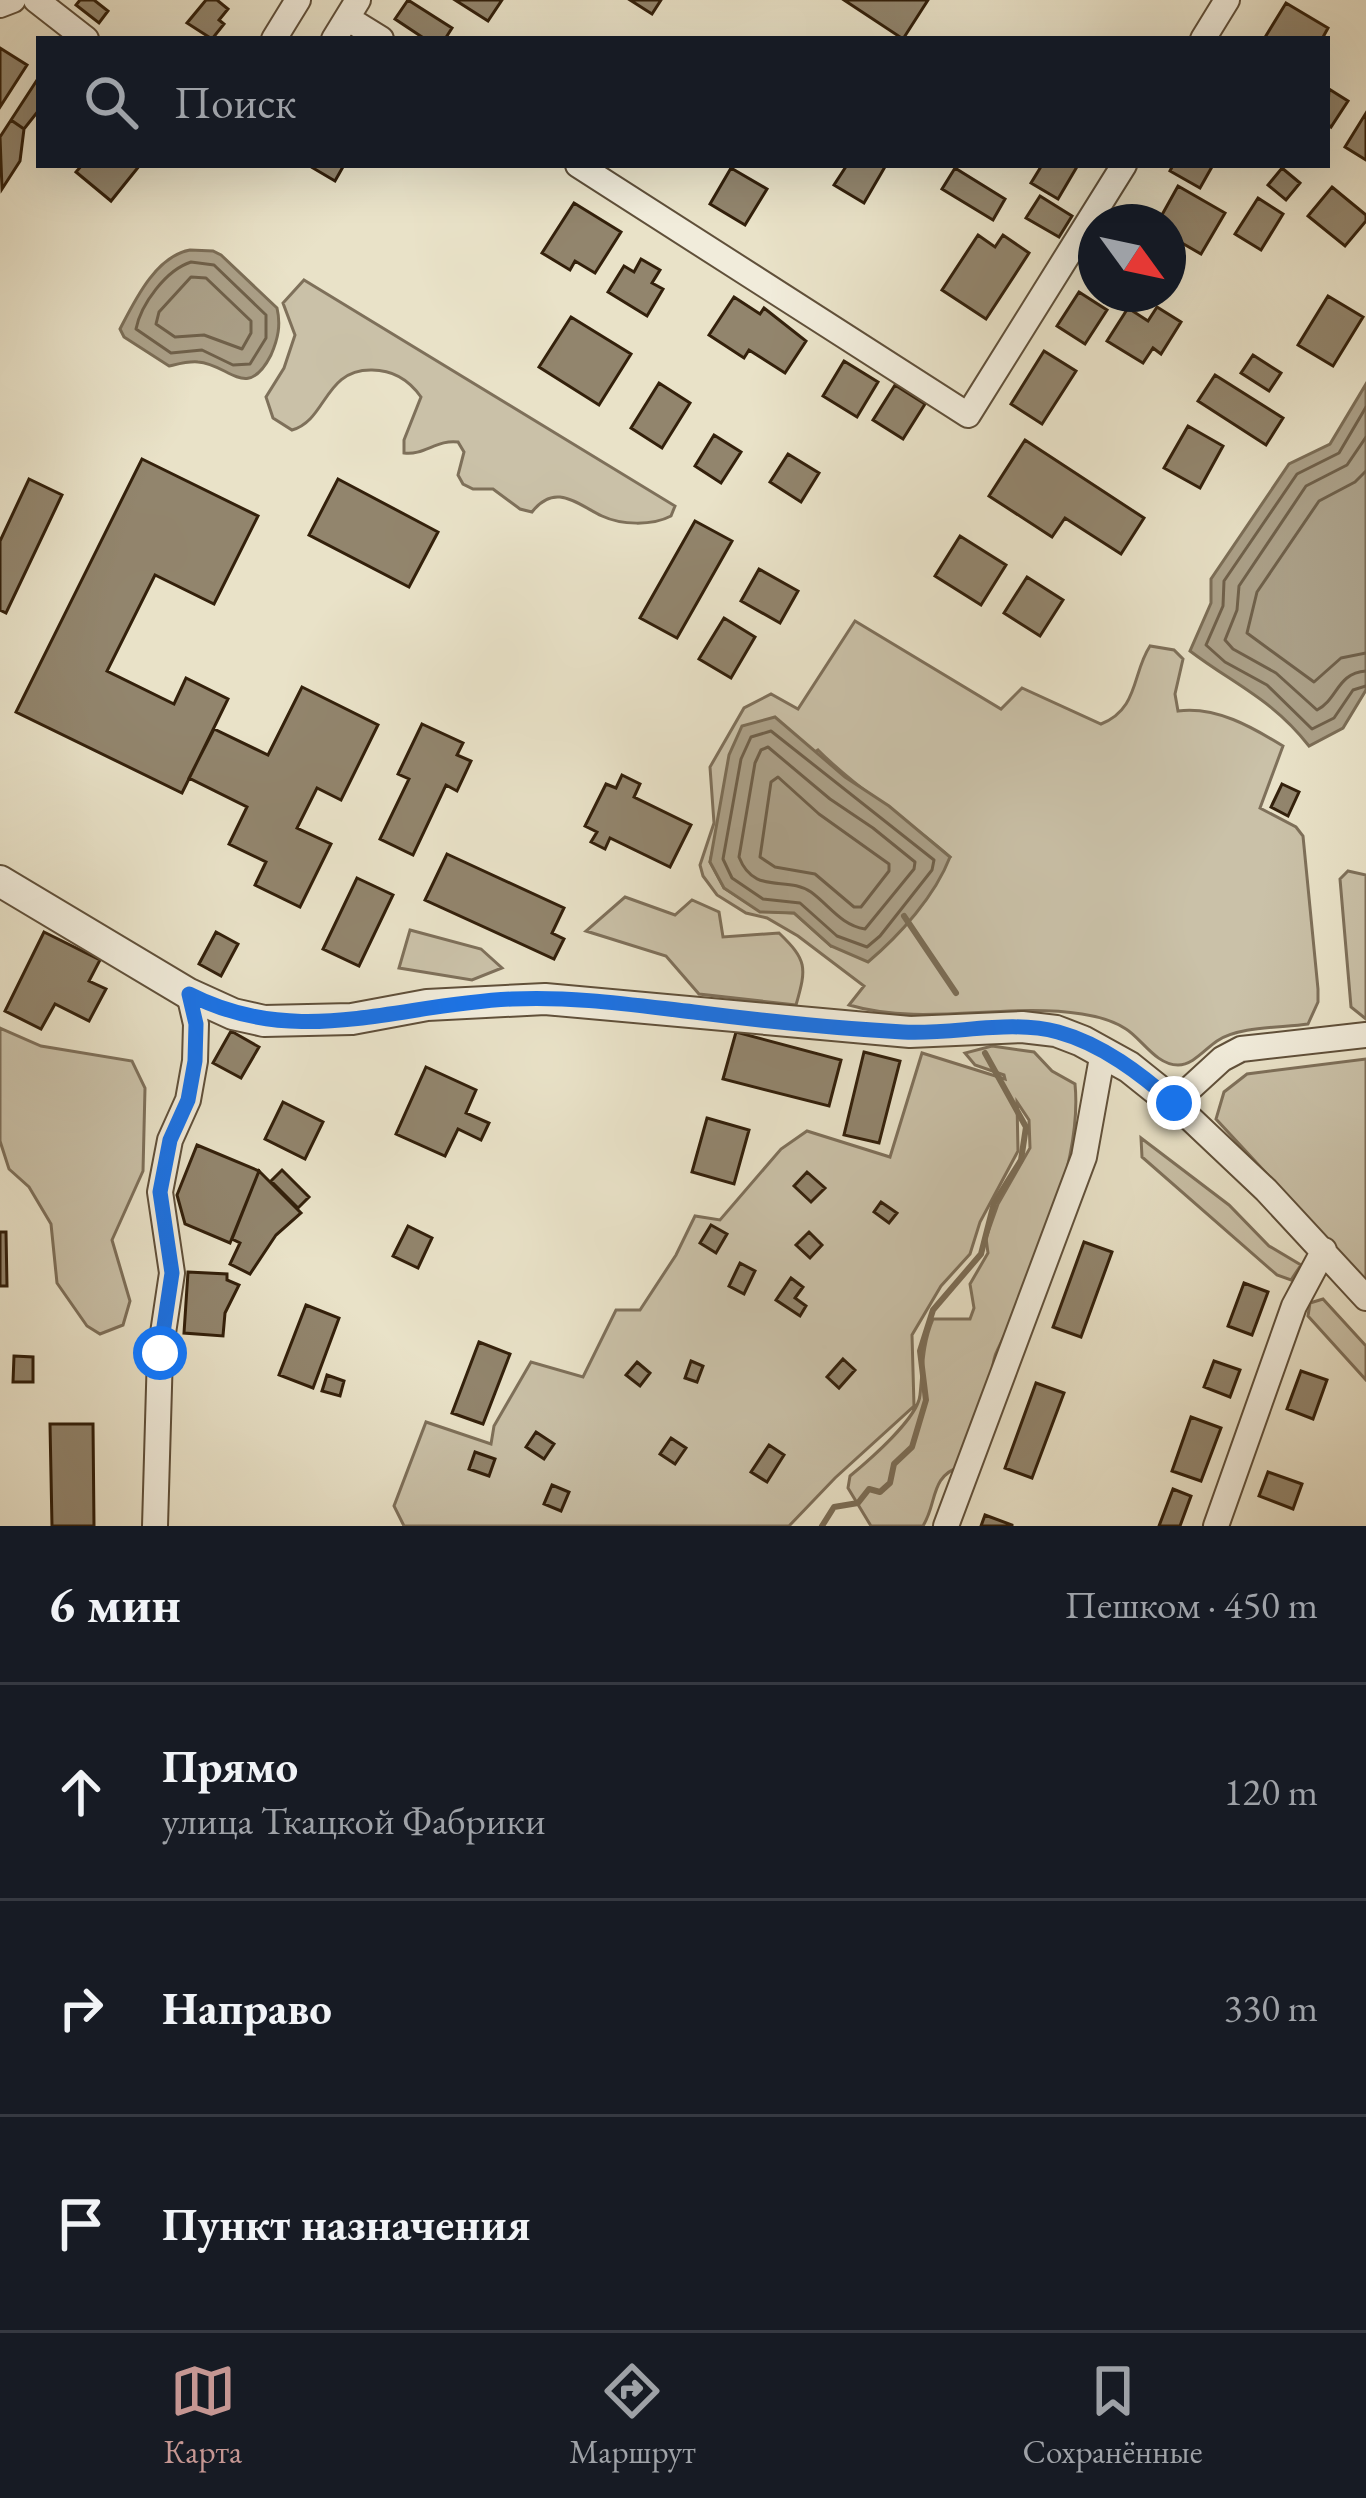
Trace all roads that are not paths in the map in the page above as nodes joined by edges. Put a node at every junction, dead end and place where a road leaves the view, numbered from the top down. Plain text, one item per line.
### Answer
1 (14, 0) edge
2 (36, 0) edge
3 (298, 0) edge
4 (1227, 0) edge
5 (0, 5) edge
6 (347, 19) edge
7 (82, 36) edge
8 (276, 36) edge
9 (376, 36) edge
10 (1205, 36) edge
11 (583, 168) edge
12 (1122, 168) edge
13 (0, 880) edge
14 (189, 994) junction
15 (1366, 1035) edge
16 (1103, 1052) junction
17 (1174, 1103) junction
18 (1324, 1250) junction
19 (1366, 1298) edge
20 (155, 1526) edge
21 (946, 1526) edge
22 (1216, 1526) edge

1 - 5 street
2 - 7 street
3 - 8 street
4 - 10 street
6 - 9 street
11 - 12 street
13 - 14 street
14 - 16 street
14 - 20 street
15 - 17 street
16 - 17 street
16 - 21 street
17 - 18 street
18 - 19 street
18 - 22 street

